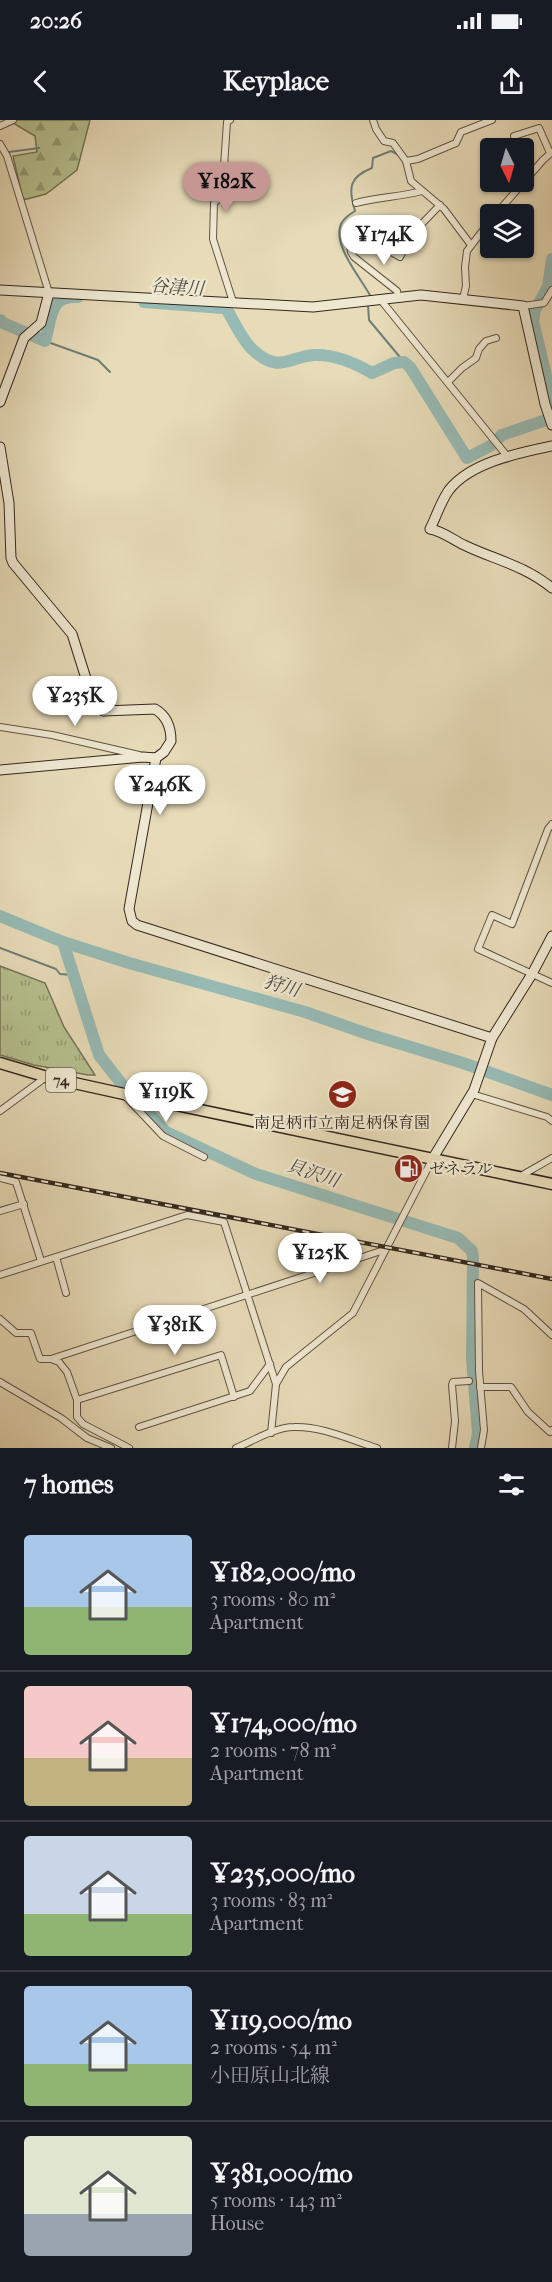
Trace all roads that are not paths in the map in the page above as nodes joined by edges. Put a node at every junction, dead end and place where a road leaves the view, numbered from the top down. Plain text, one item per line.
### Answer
1 (13, 120) edge
2 (231, 120) edge
3 (373, 120) edge
4 (492, 120) edge
5 (0, 126) edge
6 (514, 136) dead end
7 (0, 144) edge
8 (551, 153) edge
9 (406, 161) junction
10 (422, 191) junction
11 (356, 203) dead end
12 (505, 204) edge
13 (440, 206) junction
14 (480, 234) edge
15 (349, 239) dead end
16 (374, 242) dead end
17 (471, 245) junction
18 (0, 290) edge
19 (552, 290) edge
20 (49, 292) junction
21 (398, 296) junction
22 (380, 299) junction
23 (463, 299) junction
24 (232, 302) junction
25 (524, 306) junction
26 (496, 338) dead end
27 (448, 382) junction
28 (0, 402) edge
29 (552, 425) edge
30 (552, 446) edge
31 (0, 447) edge
32 (507, 456) junction
33 (552, 588) edge
34 (0, 727) edge
35 (143, 757) junction
36 (156, 758) junction
37 (0, 770) edge
38 (552, 824) edge
39 (552, 936) edge
40 (532, 974) junction
41 (552, 983) edge
42 (491, 1040) junction
43 (0, 1063) edge
44 (47, 1077) junction
45 (473, 1092) junction
46 (124, 1094) junction
47 (0, 1110) edge
48 (552, 1121) edge
49 (204, 1157) dead end
50 (432, 1158) junction
51 (552, 1158) edge
52 (518, 1177) junction
53 (0, 1178) edge
54 (552, 1184) edge
55 (24, 1204) junction
56 (0, 1211) edge
57 (384, 1251) junction
58 (56, 1257) junction
59 (41, 1261) junction
60 (0, 1275) edge
61 (66, 1293) dead end
62 (248, 1294) junction
63 (0, 1319) edge
64 (552, 1335) edge
65 (51, 1359) junction
66 (270, 1364) junction
67 (469, 1381) dead end
68 (0, 1382) edge
69 (276, 1384) junction
70 (480, 1386) junction
71 (234, 1397) junction
72 (77, 1400) junction
73 (139, 1427) dead end
74 (552, 1430) edge
75 (271, 1433) junction
76 (111, 1448) edge
77 (129, 1448) edge
78 (236, 1448) edge
79 (377, 1448) edge
80 (452, 1448) edge
81 (481, 1448) edge

1 - 5 street
2 - 24 street
3 - 9 street
4 - 9 street
6 - 8 street
7 - 20 street
8 - 12 street
9 - 10 street
10 - 11 street
10 - 13 street
13 - 16 street
13 - 17 street
14 - 17 street
15 - 21 street
17 - 23 street
18 - 20 street
19 - 25 street
20 - 24 street
20 - 28 street
21 - 22 street
21 - 23 street
22 - 24 street
22 - 27 street
23 - 25 street
25 - 29 street
26 - 27 street
27 - 32 street
30 - 32 street
31 - 36 street
32 - 33 street
34 - 35 street
35 - 36 street
35 - 37 street
36 - 42 street
38 - 40 street
39 - 40 street
40 - 41 street
40 - 42 street
42 - 45 street
43 - 44 main road, 74
44 - 46 main road, 74
44 - 47 street
45 - 48 street
45 - 50 street
46 - 49 street
46 - 50 main road, 74
50 - 52 main road, 74
50 - 57 street
51 - 52 street
52 - 54 main road, 74
53 - 55 street
55 - 56 street
55 - 59 street
57 - 62 street
57 - 69 street
58 - 59 street
58 - 61 street
58 - 62 street
59 - 60 street
62 - 65 street
62 - 66 street
63 - 65 street
64 - 70 street
65 - 72 street
66 - 69 street
66 - 71 street
67 - 80 street
68 - 76 street
69 - 75 street
70 - 74 street
70 - 81 street
71 - 72 street
71 - 73 street
72 - 77 street
75 - 78 street
75 - 79 street

